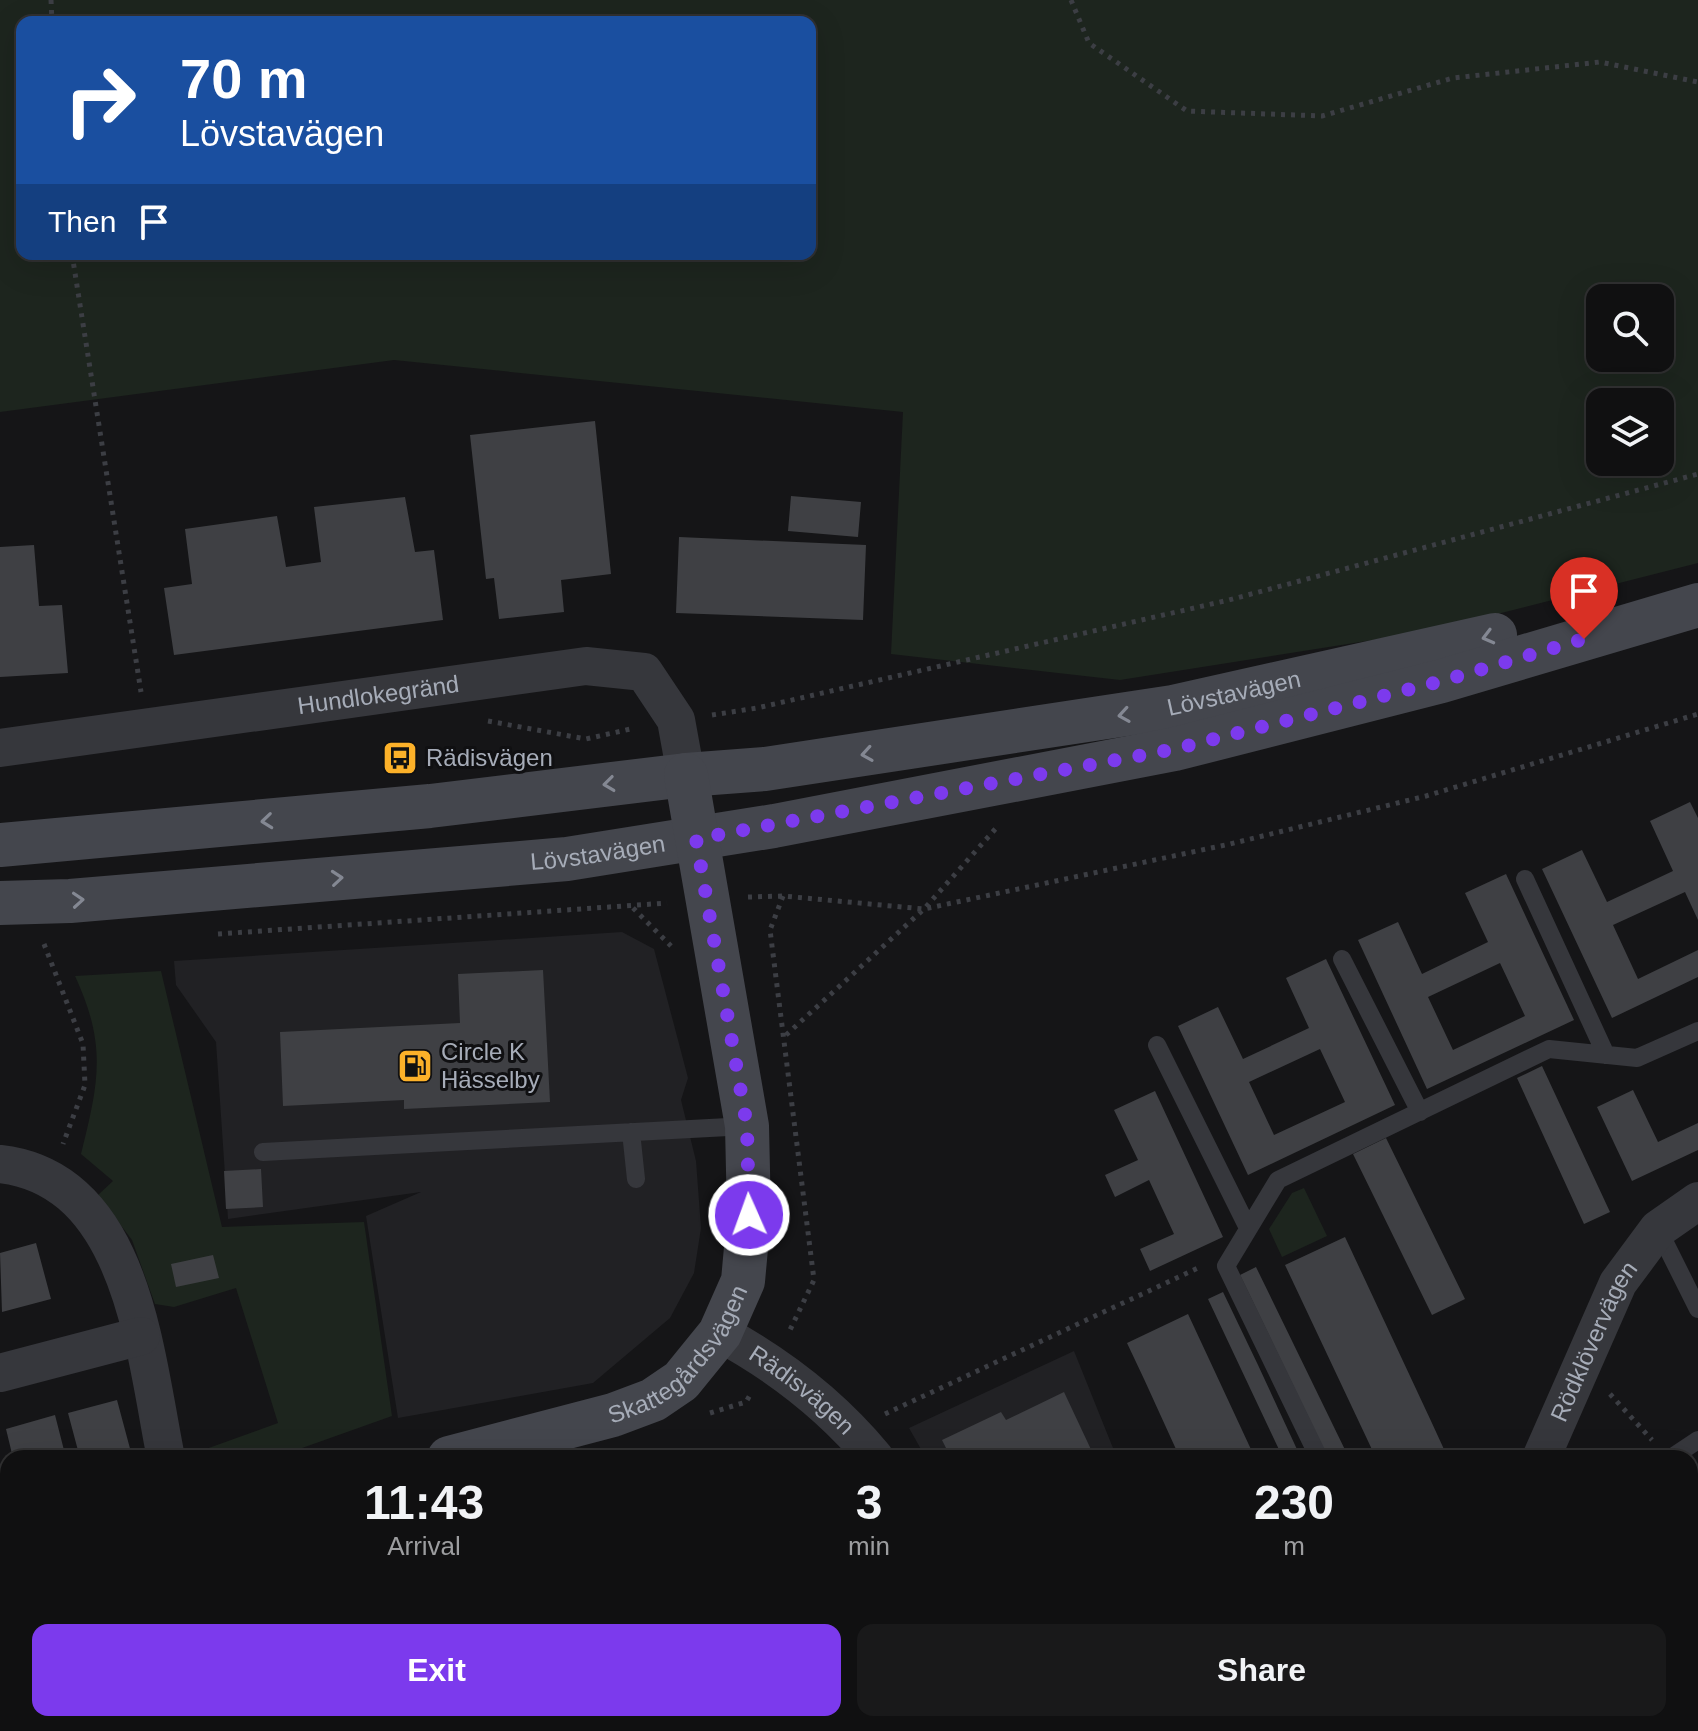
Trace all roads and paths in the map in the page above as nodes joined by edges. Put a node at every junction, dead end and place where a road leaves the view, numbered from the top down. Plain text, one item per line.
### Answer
1 (1071, 0) edge
2 (1698, 82) edge
3 (73, 260) edge
4 (1698, 474) edge
5 (1698, 580) edge
6 (1698, 605) edge
7 (1698, 714) edge
8 (676, 720) junction
9 (146, 727) junction
10 (586, 739) dead end
11 (0, 748) edge
12 (686, 775) junction
13 (1005, 818) dead end
14 (696, 839) junction
15 (0, 845) edge
16 (1525, 879) dead end
17 (705, 899) junction
18 (0, 903) edge
19 (924, 909) junction
20 (204, 935) dead end
21 (60, 943) dead end
22 (44, 944) junction
23 (30, 946) dead end
24 (1342, 959) dead end
25 (1698, 1031) edge
26 (786, 1035) dead end
27 (1157, 1045) dead end
28 (1606, 1055) junction
29 (1420, 1112) junction
30 (747, 1126) junction
31 (631, 1132) junction
32 (263, 1152) dead end
33 (0, 1164) edge
34 (52, 1179) junction
35 (636, 1179) dead end
36 (1698, 1201) edge
37 (1248, 1228) junction
38 (1658, 1229) junction
39 (1226, 1266) junction
40 (1698, 1309) edge
41 (720, 1333) junction
42 (141, 1336) junction
43 (1580, 1363) junction
44 (0, 1373) edge
45 (1698, 1440) edge
46 (863, 1444) edge
47 (164, 1450) edge
48 (480, 1450) edge
49 (1315, 1450) edge
50 (1544, 1450) edge
51 (1662, 1450) edge
52 (1673, 1450) edge

1 - 2 path
3 - 9 path
4 - 8 path
5 -> 12 street, Lövstavägen
6 - 14 street, Lövstavägen
7 - 19 path
8 - 9 street, Hundlokegränd
8 - 10 path
8 - 12 street, Hundlokegränd
9 - 11 street, Hundlokegränd
12 - 14 street, Skattegårdsvägen
12 -> 15 street, Lövstavägen
13 - 19 path
14 - 17 street, Skattegårdsvägen
18 -> 14 street, Lövstavägen
16 - 28 lane
17 - 19 path
17 - 20 path
17 - 30 street, Skattegårdsvägen
19 - 26 path
21 - 22 path
22 - 23 path
22 - 34 path
24 - 29 lane
25 - 28 lane
27 - 37 lane
28 - 29 lane
29 - 37 lane
30 - 31 lane
30 - 41 street, Skattegårdsvägen
31 - 32 lane
31 - 35 lane
33 - 34 street
34 - 42 street
36 - 38 street, Rödklövervägen
37 - 39 lane
38 - 40 lane, Rödklövervägen
38 - 43 street, Rödklövervägen
39 - 46 path
39 - 49 lane
41 - 46 street, Rädisvägen
41 - 48 street, Skattegårdsvägen
42 - 44 street
42 - 47 street
43 - 50 street, Rödklövervägen
43 - 51 path
45 - 52 lane

